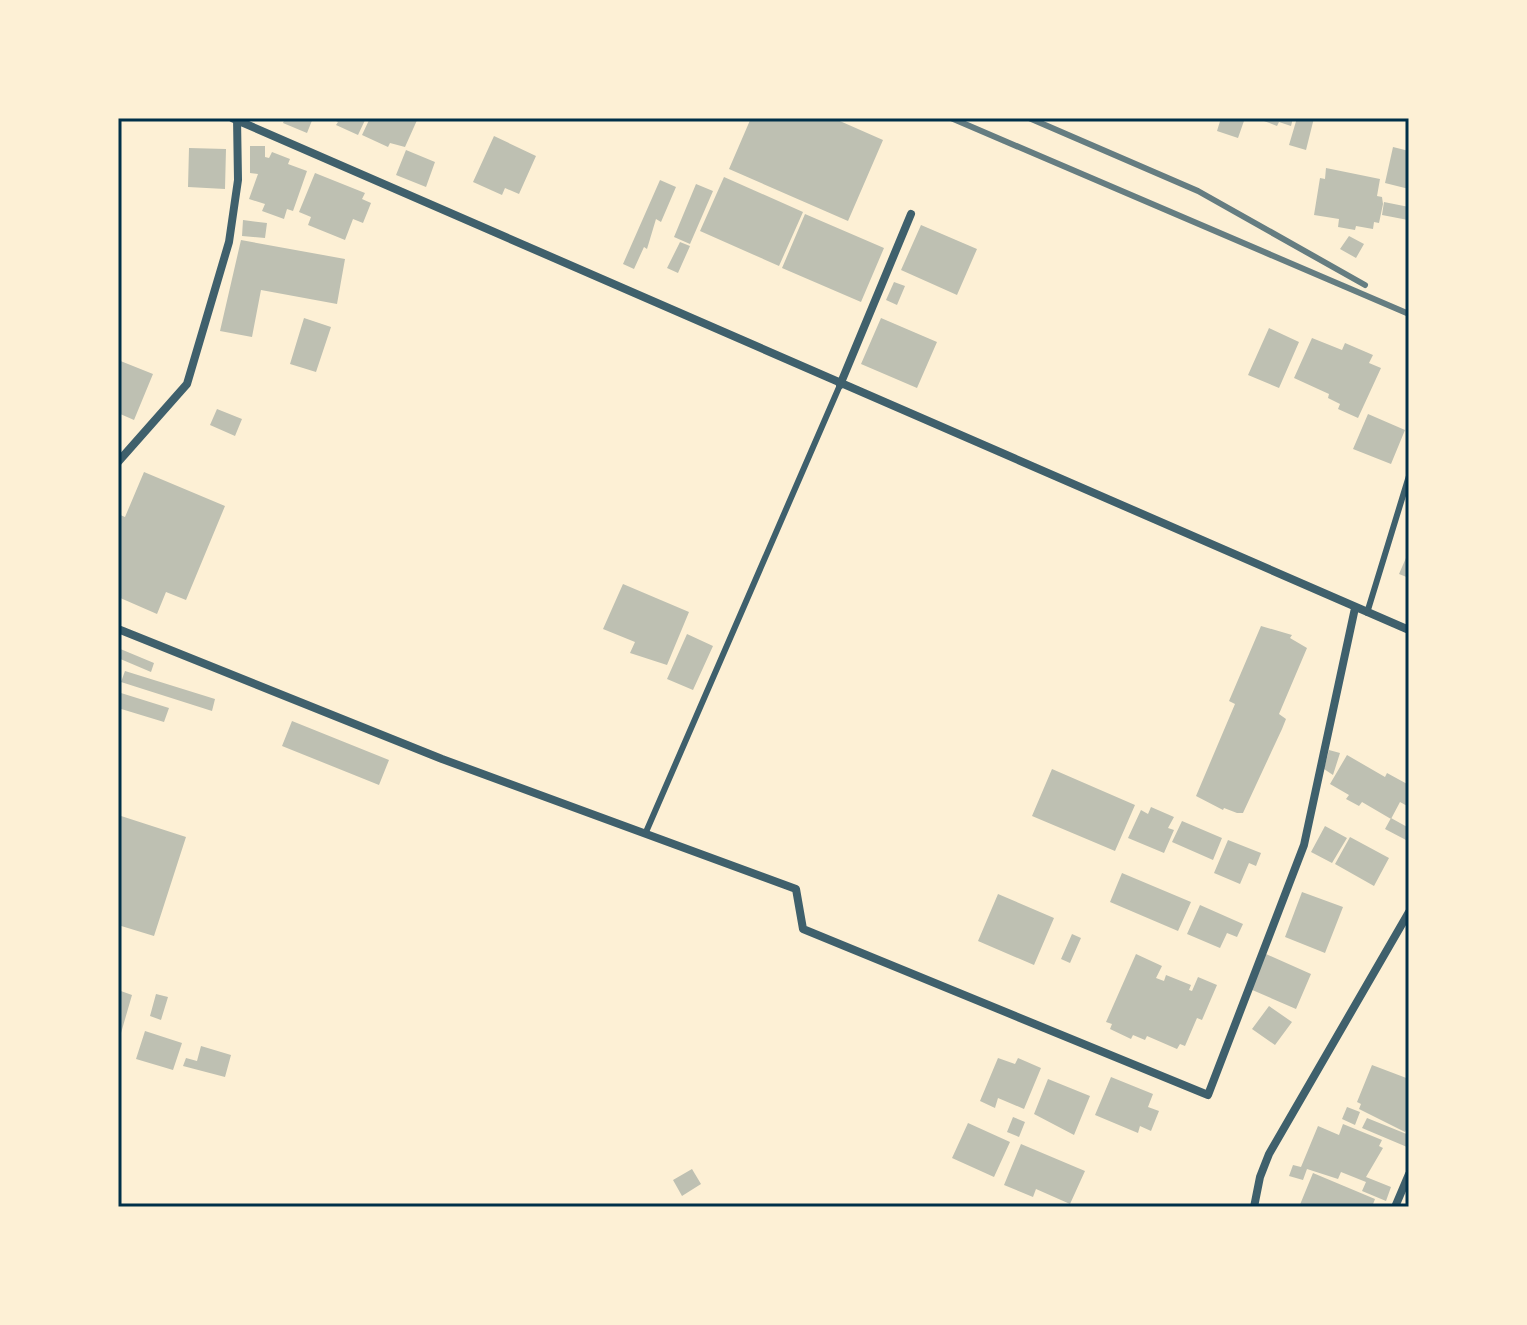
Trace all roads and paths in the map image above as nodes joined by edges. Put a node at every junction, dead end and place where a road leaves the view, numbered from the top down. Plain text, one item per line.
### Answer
1 (235, 119) edge
2 (911, 214) dead end
3 (840, 385) junction
4 (118, 462) edge
5 (1409, 476) edge
6 (1355, 608) junction
7 (1367, 613) junction
8 (118, 629) edge
9 (1409, 630) edge
10 (646, 832) junction
11 (1409, 912) edge
12 (1409, 1174) edge
13 (1254, 1207) edge
14 (1395, 1207) edge

1 - 3 street
1 - 4 street
2 - 3 street
3 - 6 street
3 - 10 lane
5 - 7 lane
6 - 7 street
6 - 10 street
7 - 9 street
8 - 10 street
11 - 13 street
12 - 14 street

